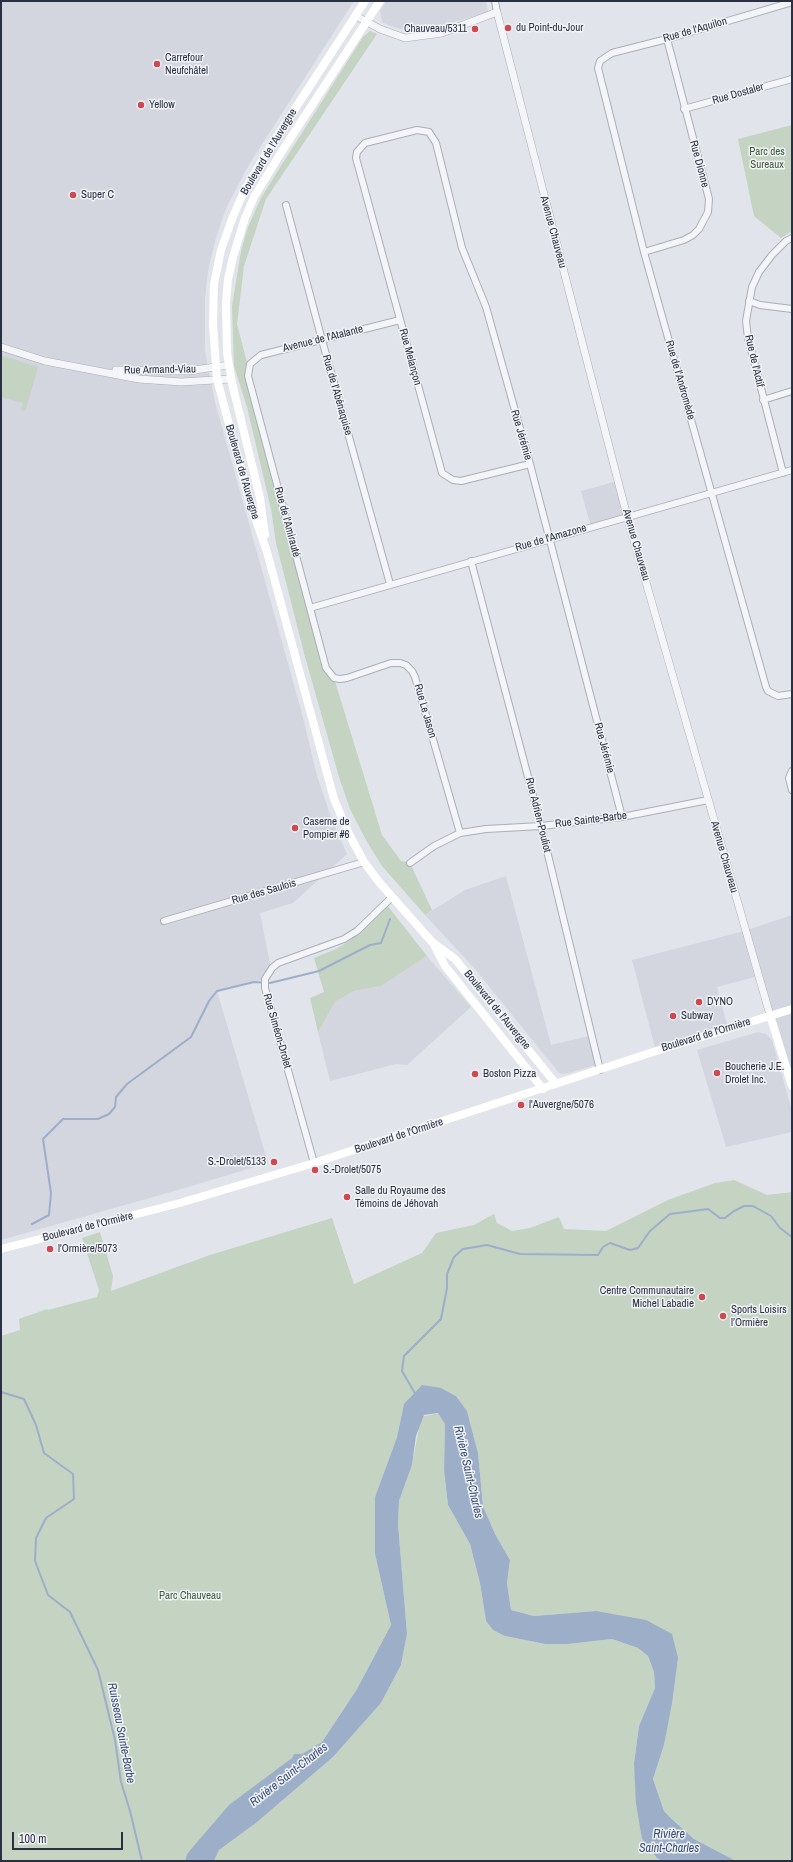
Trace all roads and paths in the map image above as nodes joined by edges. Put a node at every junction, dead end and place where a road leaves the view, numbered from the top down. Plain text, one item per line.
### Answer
1 (365, 1) edge
2 (380, 1) edge
3 (494, 1) edge
4 (792, 2) edge
5 (496, 12) junction
6 (356, 16) junction
7 (368, 22) junction
8 (667, 39) junction
9 (600, 61) joint
10 (792, 79) edge
11 (684, 109) junction
12 (357, 152) joint
13 (286, 205) dead end
14 (792, 238) edge
15 (644, 252) junction
16 (749, 301) junction
17 (792, 309) edge
18 (400, 320) junction
19 (322, 340) junction
20 (1, 347) edge
21 (250, 364) joint
22 (228, 365) junction
23 (215, 368) junction
24 (92, 369) junction
25 (217, 379) junction
26 (231, 379) junction
27 (792, 391) edge
28 (763, 400) junction
29 (530, 464) junction
30 (792, 470) edge
31 (783, 473) junction
32 (712, 493) junction
33 (627, 516) junction
34 (549, 539) junction
35 (267, 552) junction
36 (471, 561) junction
37 (390, 584) junction
38 (310, 608) junction
39 (334, 678) joint
40 (792, 694) edge
41 (792, 772) edge
42 (792, 790) edge
43 (708, 800) junction
44 (622, 817) junction
45 (542, 826) junction
46 (460, 833) junction
47 (364, 862) junction
48 (410, 863) dead end
49 (392, 897) junction
50 (164, 921) dead end
51 (432, 942) junction
52 (792, 1009) edge
53 (770, 1015) junction
54 (600, 1070) junction
55 (556, 1084) junction
56 (792, 1086) edge
57 (543, 1089) junction
58 (314, 1163) junction
59 (1, 1249) edge

1 - 6 main road, Boulevard de l'Auvergne
2 - 7 main road, Boulevard de l'Auvergne
3 - 5 street, Avenue Chauveau
4 - 8 street, Rue de l'Aquilon
5 - 7 street
5 - 33 street, Avenue Chauveau
6 - 7 street
6 - 23 main road, Boulevard de l'Auvergne
7 - 22 main road, Boulevard de l'Auvergne
8 - 9 street, Rue de l'Aquilon
8 - 11 street, Rue Dionne
9 - 15 street, Rue de l'Andromède
10 - 11 street, Rue Dostaler
11 - 15 street, Rue Dionne
12 - 18 street, Rue Melançon
12 - 29 street, Rue Jérémie
13 - 19 street, Rue de l'Abénaquise
14 - 16 street, Rue de l'Actif
15 - 32 street, Rue de l'Andromède
16 - 17 street
16 - 28 street, Rue de l'Actif
18 - 19 street, Avenue de l'Atalante
18 - 29 street, Rue Melançon
19 - 21 street, Avenue de l'Atalante
19 - 37 street, Rue de l'Abénaquise
20 - 24 street, Rue Armand-Viau
21 - 38 street, Rue de l'Amirauté
22 - 23 street, Rue Armand-Viau
22 - 26 main road, Boulevard de l'Auvergne
23 - 24 street, Rue Armand-Viau
23 - 25 main road, Boulevard de l'Auvergne
24 - 25 street, Rue Armand-Viau
25 - 26 street, Rue Armand-Viau
25 - 35 main road, Boulevard de l'Auvergne
26 - 35 main road, Boulevard de l'Auvergne
27 - 28 street
28 - 31 street, Rue de l'Actif
29 - 34 street, Rue Jérémie
30 - 31 street, Rue de l'Amazone
31 - 32 street, Rue de l'Amazone
32 - 33 street, Rue de l'Amazone
32 - 40 street, Rue de l'Andromède
33 - 34 street, Rue de l'Amazone
33 - 43 street, Avenue Chauveau
34 - 36 street, Rue de l'Amazone
34 - 44 street, Rue Jérémie
35 - 47 main road, Boulevard de l'Auvergne
36 - 37 street, Rue de l'Amazone
36 - 45 street, Rue Adrien-Pouliot
37 - 38 street, Rue de l'Amazone
38 - 39 street, Rue de l'Amirauté
39 - 46 street, Rue Le Jason
41 - 42 street
43 - 44 street, Rue Sainte-Barbe
43 - 53 street, Avenue Chauveau
44 - 45 street, Rue Sainte-Barbe
45 - 46 street, Rue Sainte-Barbe
45 - 54 street, Rue Adrien-Pouliot
46 - 48 street, Rue Sainte-Barbe
47 - 49 main road, Boulevard de l'Auvergne
47 - 50 street, Rue des Saulois
49 - 51 main road, Boulevard de l'Auvergne
49 - 58 street, Rue Siméon-Drolet
51 - 55 main road, Boulevard de l'Auvergne
51 - 57 main road, Boulevard de l'Auvergne
52 - 53 main road, Boulevard de l'Ormière
53 - 54 main road, Boulevard de l'Ormière
53 - 56 main road, Avenue Chauveau
54 - 55 main road, Boulevard de l'Ormière
55 - 57 main road, Boulevard de l'Ormière
57 - 58 main road, Boulevard de l'Ormière
58 - 59 main road, Boulevard de l'Ormière

